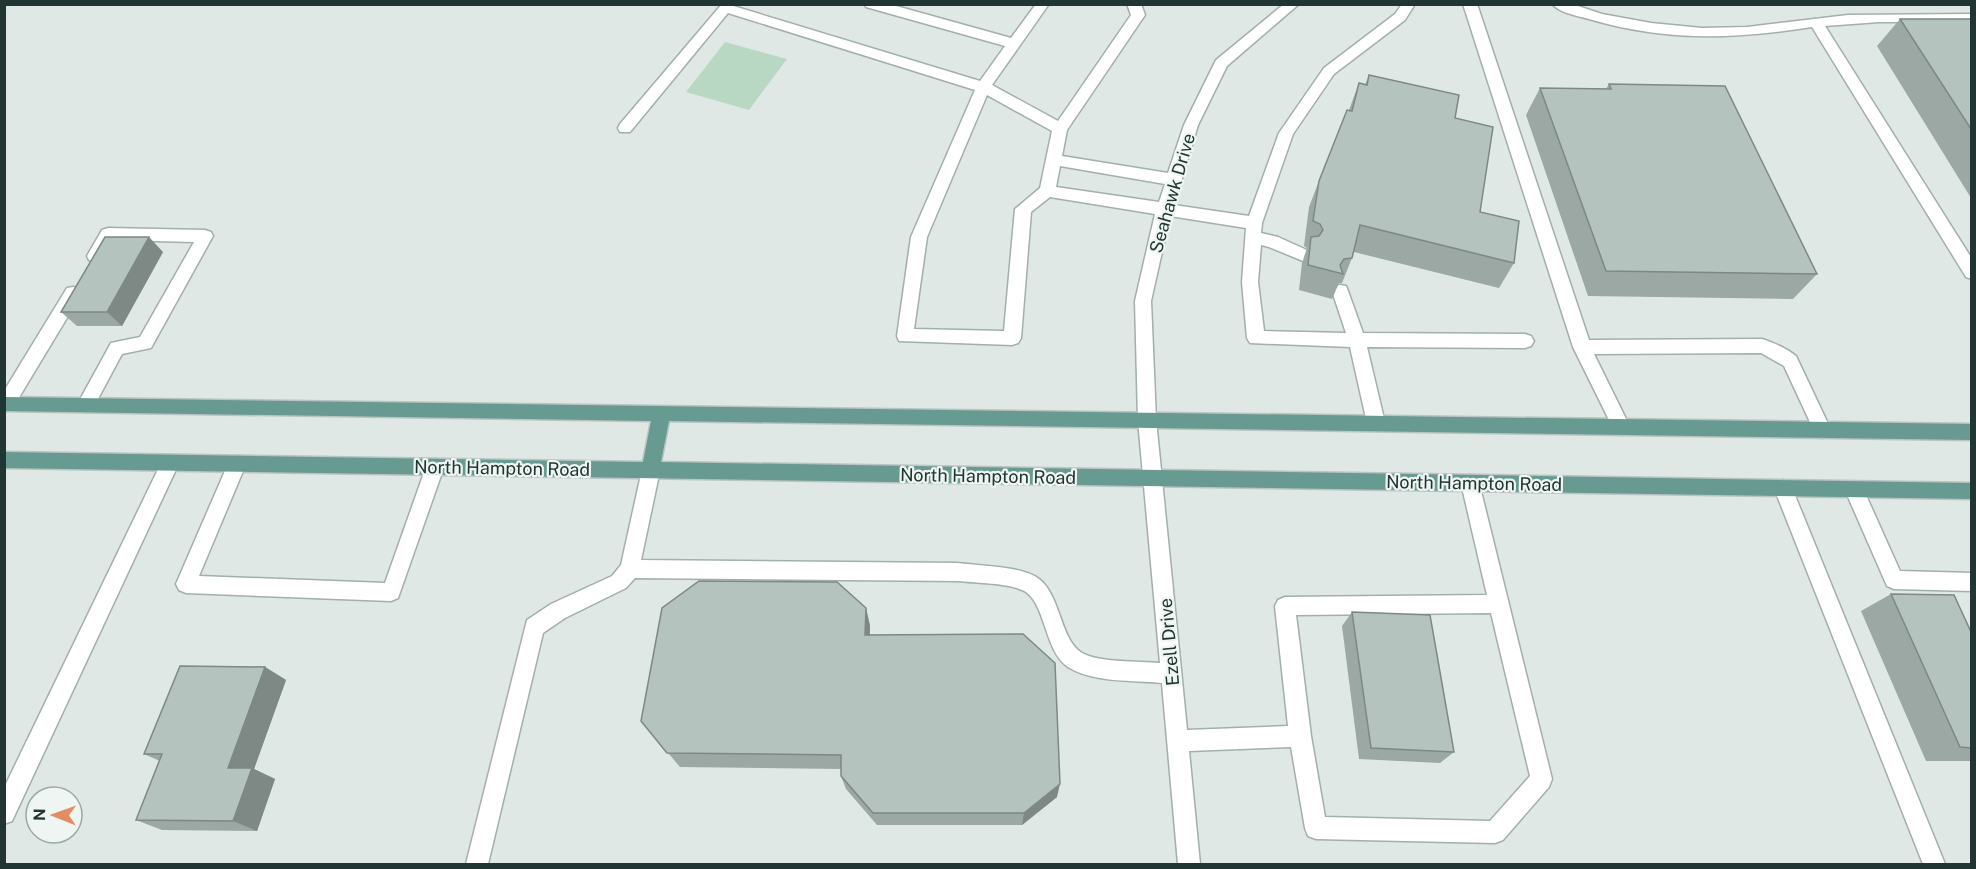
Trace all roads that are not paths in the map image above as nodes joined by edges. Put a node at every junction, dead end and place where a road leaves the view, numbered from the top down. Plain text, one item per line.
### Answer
1 (871, 4) edge
2 (1043, 4) edge
3 (1134, 4) edge
4 (1293, 4) edge
5 (1409, 4) edge
6 (1470, 4) edge
7 (1558, 4) edge
8 (727, 6) edge
9 (1951, 18) junction
10 (1971, 18) edge
11 (1816, 22) junction
12 (1961, 33) edge
13 (1014, 44) junction
14 (983, 87) junction
15 (625, 128) dead end
16 (1060, 129) junction
17 (1055, 160) junction
18 (1174, 180) junction
19 (1047, 191) junction
20 (1165, 209) junction
21 (1253, 230) junction
22 (1303, 255) dead end
23 (1971, 273) edge
24 (1340, 291) edge
25 (1357, 340) junction
26 (1525, 341) dead end
27 (1582, 347) junction
28 (5, 404) edge
29 (86, 405) junction
30 (661, 413) junction
31 (1147, 420) junction
32 (1376, 423) junction
33 (1621, 427) junction
34 (1822, 430) junction
35 (1971, 432) edge
36 (4, 460) edge
37 (170, 463) junction
38 (237, 464) junction
39 (435, 467) junction
40 (651, 470) junction
41 (1154, 478) junction
42 (1470, 483) junction
43 (1783, 488) junction
44 (1854, 490) junction
45 (1971, 491) edge
46 (630, 569) junction
47 (1971, 582) edge
48 (1498, 604) junction
49 (1172, 674) junction
50 (1300, 736) junction
51 (1178, 741) junction
52 (4, 813) edge
53 (477, 864) edge
54 (1189, 864) edge
55 (1934, 864) edge

1 - 13 street
2 - 13 street
3 - 16 street
4 - 18 street, Seahawk Drive
5 - 21 street
6 - 27 street
7 - 11 street
8 - 14 street
8 - 15 street
9 - 10 street
9 - 11 street
9 - 12 street
11 - 23 street
13 - 14 street
14 - 16 street
14 - 19 street
16 - 17 street
17 - 18 street
17 - 19 street
18 - 20 street, Seahawk Drive
19 - 20 street
20 - 21 street
20 - 31 street, Seahawk Drive
21 - 22 street
21 - 25 street
24 - 25 street
25 - 26 street
25 - 32 street
27 - 33 street
27 - 34 street
28 - 29 main road
28 - 29 street
29 - 30 main road
30 - 31 main road
30 - 40 main road
31 - 32 main road
31 - 41 street, Ezell Drive
32 - 33 main road
33 - 34 main road
34 - 35 main road
36 - 37 main road, North Hampton Road
37 - 38 main road, North Hampton Road
37 - 52 street
38 - 39 main road, North Hampton Road
38 - 39 street
39 - 40 main road, North Hampton Road
40 - 41 main road, North Hampton Road
40 - 46 street
41 - 42 main road, North Hampton Road
41 - 49 street, Ezell Drive
42 - 43 main road, North Hampton Road
42 - 48 street
43 - 44 main road, North Hampton Road
43 - 55 street
44 - 45 main road, North Hampton Road
44 - 47 street
46 - 49 street
46 - 53 street
48 - 50 street
48 - 50 street
49 - 51 street, Ezell Drive
50 - 51 street
51 - 54 street, Ezell Drive

